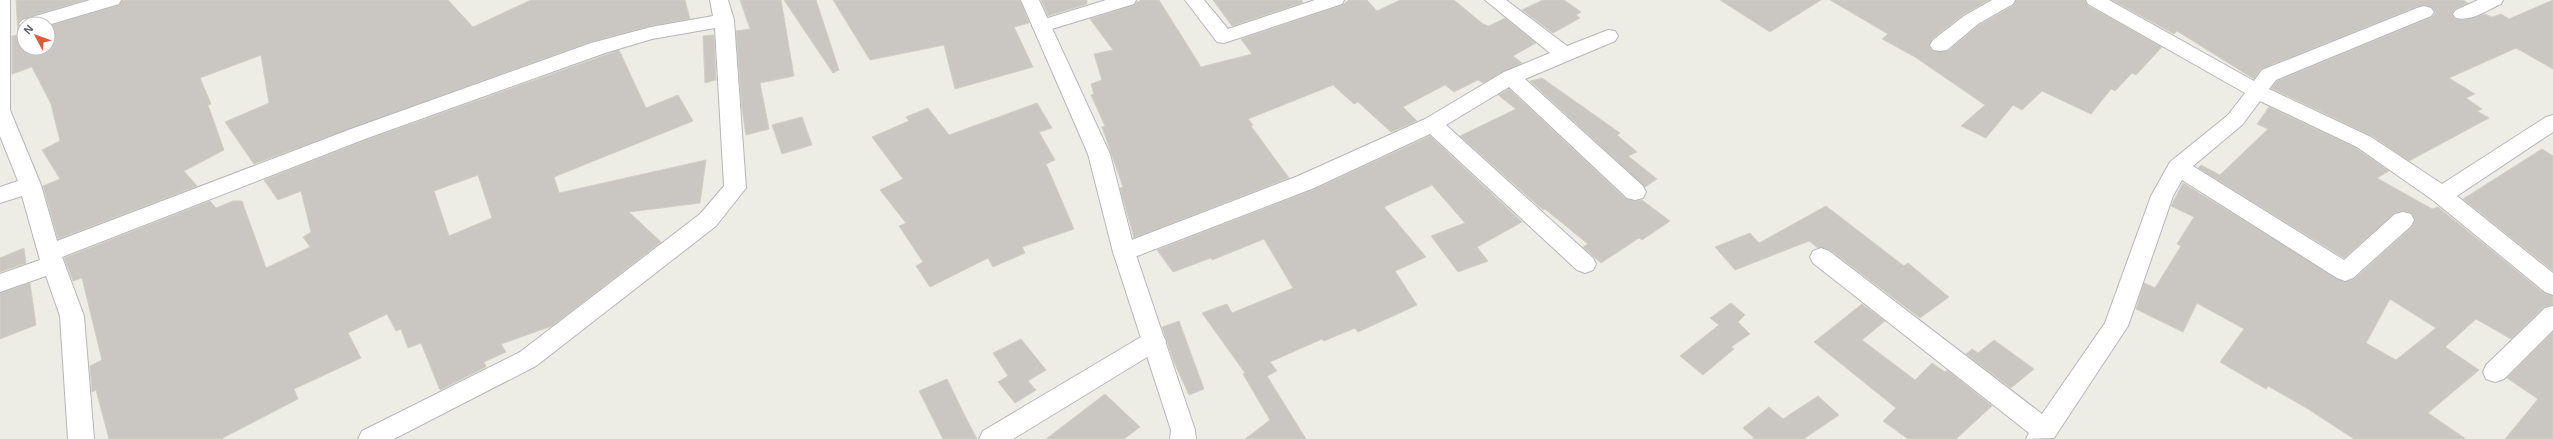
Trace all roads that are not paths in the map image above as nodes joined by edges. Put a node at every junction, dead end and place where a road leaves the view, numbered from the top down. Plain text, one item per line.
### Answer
1 (1, 0) edge
2 (112, 0) edge
3 (1030, 0) edge
4 (1127, 0) edge
5 (1194, 0) edge
6 (1335, 0) edge
7 (1494, 0) edge
8 (2006, 0) edge
9 (2095, 0) edge
10 (2494, 0) edge
11 (722, 10) edge
12 (2424, 12) dead end
13 (2463, 14) dead end
14 (56, 16) edge
15 (1042, 26) junction
16 (16, 27) edge
17 (1, 32) edge
18 (1608, 36) dead end
19 (1940, 45) dead end
20 (1564, 54) junction
21 (1511, 77) junction
22 (2257, 91) junction
23 (0, 110) edge
24 (2553, 122) edge
25 (1432, 124) junction
26 (2178, 168) junction
27 (30, 185) junction
28 (1635, 192) dead end
29 (0, 195) edge
30 (2442, 195) junction
31 (2403, 220) dead end
32 (1124, 252) junction
33 (1821, 257) dead end
34 (52, 258) junction
35 (1585, 264) dead end
36 (0, 283) edge
37 (2553, 286) edge
38 (2553, 315) edge
39 (1154, 341) junction
40 (2494, 372) dead end
41 (2042, 435) edge
42 (81, 439) edge
43 (371, 439) edge
44 (992, 439) edge
45 (1183, 439) edge

1 - 17 street
2 - 14 street
3 - 15 street
4 - 15 street
5 - 6 street
7 - 20 street
8 - 19 street
9 - 22 street
10 - 13 street
11 - 34 street
11 - 43 street
12 - 22 street
15 - 32 street
16 - 17 street
17 - 23 street
18 - 20 street
20 - 21 street
21 - 25 street
21 - 28 street
22 - 26 street
22 - 30 street
23 - 27 street
24 - 30 street
25 - 32 street
25 - 35 street
26 - 31 street
26 - 41 street
27 - 29 street
27 - 34 street
30 - 37 street
32 - 39 street
33 - 41 street
34 - 36 street
34 - 42 street
38 - 40 street
39 - 44 street
39 - 45 street

